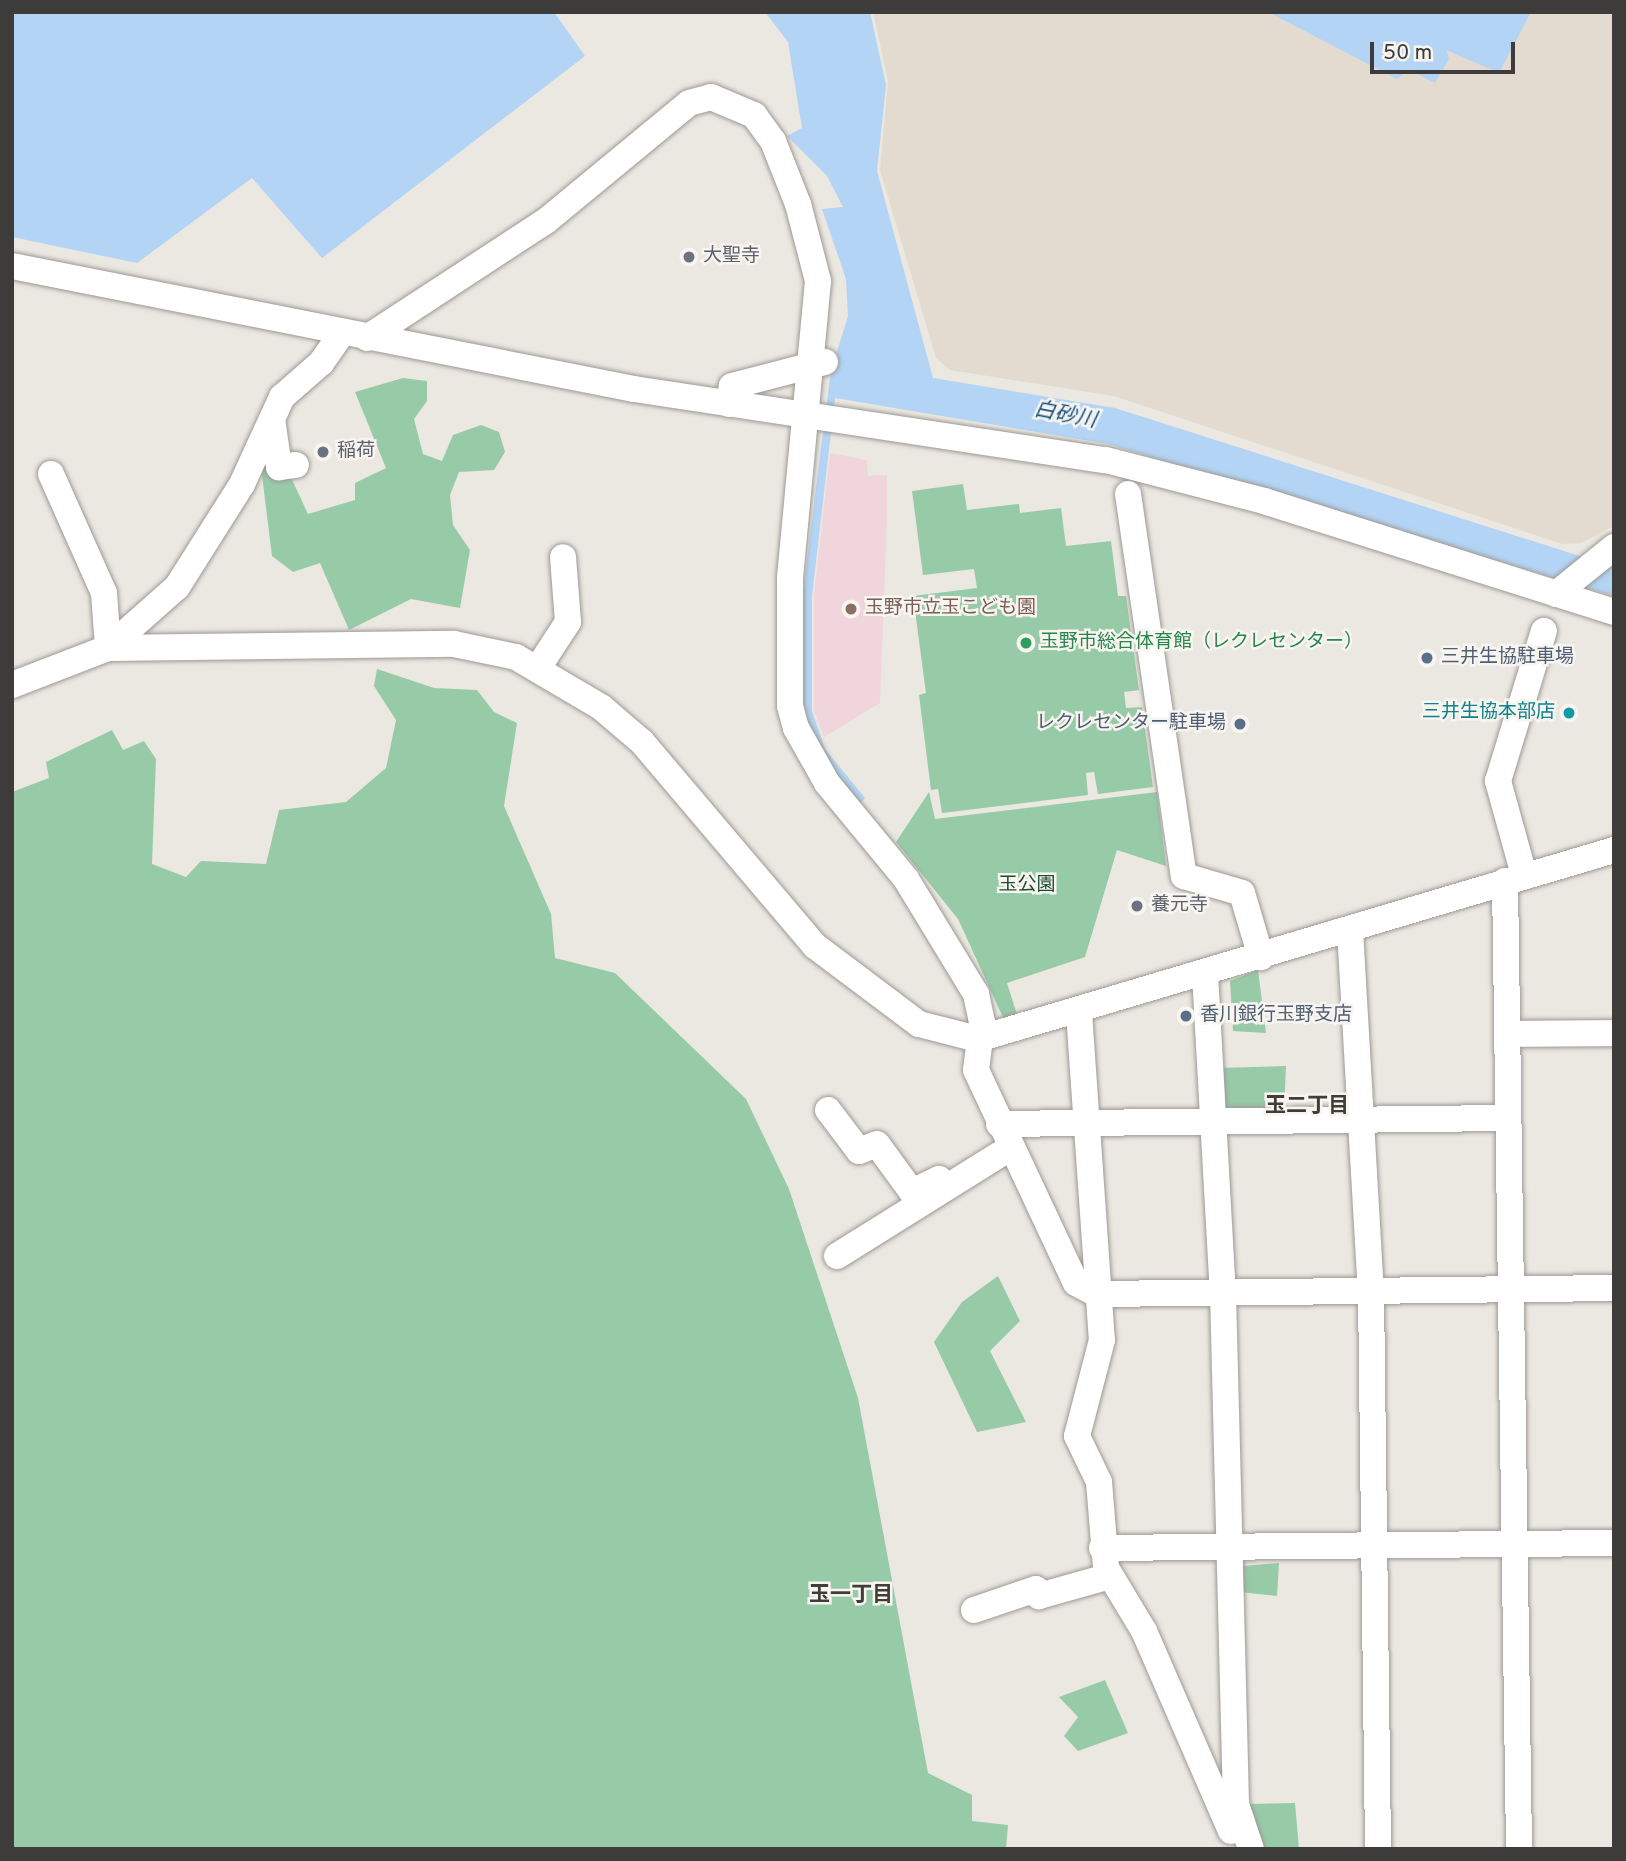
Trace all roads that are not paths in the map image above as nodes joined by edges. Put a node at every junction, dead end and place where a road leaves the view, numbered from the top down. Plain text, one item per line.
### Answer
1 (12, 267) edge
2 (355, 335) junction
3 (819, 363) junction
4 (729, 404) junction
5 (823, 416) junction
6 (272, 419) junction
7 (296, 465) dead end
8 (51, 474) dead end
9 (1128, 494) dead end
10 (1604, 553) edge
11 (563, 557) dead end
12 (1562, 588) junction
13 (1614, 612) edge
14 (1544, 631) dead end
15 (108, 648) junction
16 (538, 668) junction
17 (12, 685) edge
18 (1614, 850) edge
19 (1515, 878) junction
20 (1350, 930) junction
21 (1261, 957) junction
22 (1205, 974) junction
23 (1079, 1013) junction
24 (1614, 1033) edge
25 (1507, 1034) junction
26 (978, 1038) junction
27 (828, 1110) dead end
28 (1365, 1117) junction
29 (1508, 1118) junction
30 (1212, 1120) junction
31 (1086, 1123) junction
32 (999, 1124) junction
33 (1010, 1148) junction
34 (944, 1186) junction
35 (837, 1256) dead end
36 (1614, 1288) edge
37 (1510, 1290) junction
38 (1371, 1291) junction
39 (1223, 1293) junction
40 (1097, 1294) junction
41 (1614, 1543) edge
42 (1517, 1544) junction
43 (1230, 1545) junction
44 (1373, 1545) junction
45 (1102, 1548) junction
46 (1110, 1576) junction
47 (974, 1609) dead end
48 (1235, 1849) edge
49 (1251, 1849) edge
50 (1378, 1849) edge
51 (1519, 1849) edge

1 - 2 street
2 - 3 street
2 - 4 street
2 - 6 street
3 - 4 street
3 - 5 street
4 - 5 street
5 - 12 street
5 - 26 street
6 - 7 street
6 - 15 street
8 - 15 street
9 - 21 street
10 - 12 street
11 - 16 street
12 - 13 street
14 - 19 street
15 - 16 street
15 - 17 street
16 - 26 street
18 - 19 street
19 - 20 street
19 - 25 street
20 - 21 street
20 - 28 street
21 - 22 street
22 - 23 street
22 - 30 street
23 - 26 street
23 - 31 street
24 - 25 street
25 - 29 street
26 - 32 street
27 - 34 street
28 - 29 street
28 - 30 street
28 - 38 street
29 - 37 street
30 - 31 street
30 - 39 street
31 - 32 street
31 - 40 street
32 - 33 street
33 - 34 street
33 - 40 street
34 - 35 street
36 - 37 street
37 - 38 street
37 - 42 street
38 - 39 street
38 - 44 street
39 - 40 street
39 - 43 street
40 - 45 street
41 - 42 street
42 - 44 street
42 - 51 street
43 - 44 street
43 - 45 street
43 - 49 street
44 - 50 street
45 - 46 street
46 - 47 street
46 - 48 street

